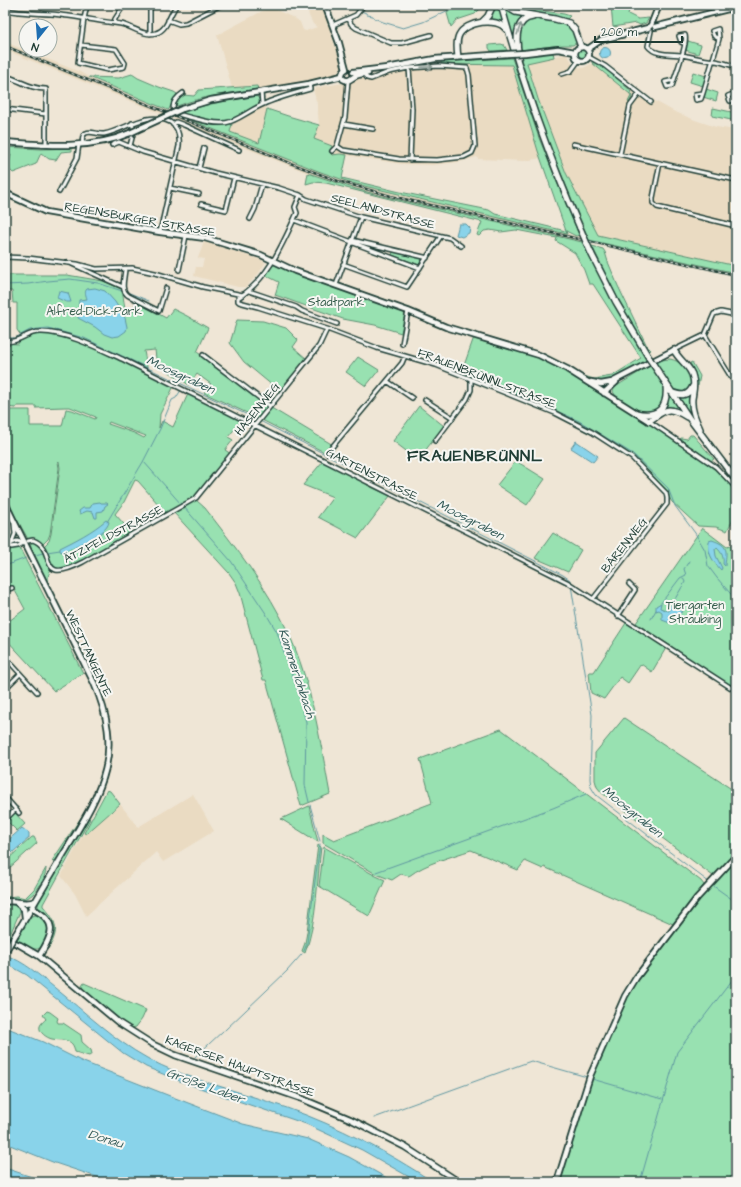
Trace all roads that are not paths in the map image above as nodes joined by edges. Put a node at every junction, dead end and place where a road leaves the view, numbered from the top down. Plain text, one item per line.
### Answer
1 (87, 5) edge
2 (124, 5) edge
3 (154, 5) edge
4 (177, 5) edge
5 (222, 5) edge
6 (325, 5) edge
7 (493, 5) edge
8 (502, 5) edge
9 (659, 5) edge
10 (736, 6) edge
11 (363, 7) edge
12 (5, 10) edge
13 (540, 17) junction
14 (84, 19) junction
15 (349, 19) junction
16 (168, 20) junction
17 (114, 23) junction
18 (480, 23) junction
19 (333, 25) junction
20 (652, 28) junction
21 (508, 31) junction
22 (150, 34) junction
23 (432, 35) dead end
24 (719, 39) dead end
25 (685, 44) dead end
26 (81, 45) junction
27 (581, 47) junction
28 (588, 49) junction
29 (575, 52) junction
30 (682, 55) junction
31 (458, 57) junction
32 (590, 57) junction
33 (579, 60) junction
34 (713, 61) junction
35 (736, 66) edge
36 (387, 68) junction
37 (409, 68) junction
38 (346, 69) junction
39 (354, 72) junction
40 (364, 74) junction
41 (562, 74) dead end
42 (5, 76) edge
43 (342, 76) junction
44 (354, 78) junction
45 (674, 80) dead end
46 (348, 81) junction
47 (524, 81) junction
48 (309, 84) junction
49 (261, 92) junction
50 (183, 93) dead end
51 (703, 93) dead end
52 (639, 94) junction
53 (651, 102) dead end
54 (262, 104) junction
55 (6, 110) edge
56 (46, 114) junction
57 (132, 123) junction
58 (344, 124) junction
59 (173, 125) junction
60 (373, 129) dead end
61 (5, 142) edge
62 (81, 144) junction
63 (112, 144) dead end
64 (573, 144) dead end
65 (46, 145) junction
66 (130, 146) junction
67 (337, 146) junction
68 (204, 148) dead end
69 (239, 150) dead end
70 (332, 151) dead end
71 (620, 154) junction
72 (410, 160) junction
73 (176, 161) junction
74 (660, 163) junction
75 (199, 168) junction
76 (234, 178) junction
77 (736, 180) edge
78 (262, 184) junction
79 (170, 188) junction
80 (59, 192) dead end
81 (5, 193) edge
82 (199, 194) dead end
83 (300, 195) junction
84 (202, 204) dead end
85 (360, 217) junction
86 (250, 220) dead end
87 (294, 220) junction
88 (736, 226) edge
89 (160, 232) junction
90 (186, 236) junction
91 (441, 236) junction
92 (352, 241) junction
93 (461, 246) dead end
94 (5, 257) edge
95 (427, 258) junction
96 (273, 260) junction
97 (68, 263) junction
98 (343, 264) junction
99 (125, 268) junction
100 (420, 268) junction
101 (180, 270) dead end
102 (336, 285) junction
103 (166, 288) dead end
104 (124, 290) junction
105 (249, 291) junction
106 (243, 295) junction
107 (408, 311) junction
108 (736, 315) edge
109 (337, 324) dead end
110 (327, 329) junction
111 (705, 335) junction
112 (5, 342) edge
113 (402, 344) dead end
114 (674, 350) junction
115 (203, 355) dead end
116 (405, 356) junction
117 (471, 380) junction
118 (618, 380) junction
119 (387, 381) junction
120 (585, 381) junction
121 (694, 383) junction
122 (606, 384) junction
123 (666, 385) junction
124 (736, 385) edge
125 (671, 392) junction
126 (604, 393) junction
127 (412, 398) dead end
128 (425, 400) dead end
129 (270, 406) junction
130 (636, 413) junction
131 (651, 414) junction
132 (453, 418) junction
133 (689, 418) junction
134 (649, 421) junction
135 (255, 426) junction
136 (435, 441) dead end
137 (708, 444) junction
138 (327, 453) dead end
139 (736, 480) edge
140 (736, 488) edge
141 (196, 498) joint
142 (667, 501) joint
143 (5, 503) edge
144 (14, 522) junction
145 (26, 542) junction
146 (11, 544) junction
147 (5, 547) edge
148 (629, 584) dead end
149 (12, 588) dead end
150 (5, 590) edge
151 (593, 599) junction
152 (618, 616) junction
153 (5, 657) edge
154 (20, 674) junction
155 (5, 689) edge
156 (736, 691) edge
157 (37, 692) dead end
158 (5, 797) edge
159 (16, 809) junction
160 (19, 813) dead end
161 (5, 820) edge
162 (736, 856) edge
163 (36, 901) junction
164 (5, 902) edge
165 (16, 902) junction
166 (31, 908) junction
167 (25, 918) junction
168 (5, 939) edge
169 (5, 952) edge
170 (38, 956) junction
171 (459, 1182) edge
172 (557, 1182) edge

1 - 14 street
2 - 17 street
3 - 22 street
4 - 16 street
5 - 16 street
6 - 19 street
7 - 18 main road
8 - 13 main road
8 - 21 main road
9 - 20 street
10 - 20 street
11 - 15 street
12 - 14 street
13 - 27 main road
47 -> 13 main road
14 - 17 street
14 - 26 street
15 - 19 street
15 - 23 street
16 - 22 street
17 - 22 street
18 - 21 main road
18 - 31 main road
19 - 38 street
20 - 28 street
20 - 30 street
21 - 47 main road
24 - 34 street
25 - 30 street
26 - 26 street
27 - 28 street
27 - 29 street
28 - 32 street
29 - 31 street, bridge
29 - 33 street
30 - 34 street
30 - 45 street
31 - 36 street
32 - 33 street
32 - 52 street
33 - 41 street
34 - 35 street
34 - 51 street
36 - 39 street
36 - 40 street
37 - 40 street
37 - 72 street
37 -> 72 street
38 - 39 street
38 - 43 street
39 - 44 street
40 - 44 street
42 - 56 street
43 - 46 street
43 - 48 street
44 - 46 street
46 - 58 street
47 - 123 main road, bridge
48 - 49 street
48 - 54 street
49 - 54 street
49 - 62 street, bridge
50 - 54 street
52 - 53 street
52 - 71 street
55 - 56 street
56 - 65 street
57 - 59 street
57 - 62 street
57 - 66 street
58 - 60 street
58 - 67 street
59 - 69 street
59 - 73 street
61 - 65 street
62 - 65 street
62 - 80 street
63 - 66 street, SEELANDSTRASSE
64 - 71 street
66 - 73 street, SEELANDSTRASSE
67 - 70 street
67 - 72 street
68 - 75 street
71 - 74 street
73 - 75 street, SEELANDSTRASSE
73 - 79 street
74 - 77 street
74 - 88 street
75 - 76 street, SEELANDSTRASSE
76 - 78 street, SEELANDSTRASSE
76 - 84 street
78 - 83 street, SEELANDSTRASSE
78 - 86 street
79 - 82 street
79 - 89 street
81 - 89 street, REGENSBURGER STRASSE
83 - 85 street, SEELANDSTRASSE
83 - 87 street
85 - 91 street, SEELANDSTRASSE
85 - 92 street
87 - 92 street
87 - 96 street
89 - 90 street, REGENSBURGER STRASSE
90 - 96 street, REGENSBURGER STRASSE
90 - 101 street
91 - 93 street, SEELANDSTRASSE
91 - 95 street
92 - 95 street
92 - 98 street
92 - 100 street
94 - 97 street
95 - 100 street
96 - 102 street, REGENSBURGER STRASSE
96 - 105 street
97 - 99 street
97 - 104 street
98 - 100 street
98 - 102 street
99 - 104 street
99 - 106 street
102 - 107 street, REGENSBURGER STRASSE
103 - 104 street
105 - 106 street
105 - 109 street
106 - 110 street, FRAUENBRÜNNLSTRASSE
107 - 113 street
107 - 120 street, REGENSBURGER STRASSE
108 - 111 street
110 - 116 street, FRAUENBRÜNNLSTRASSE
110 - 129 street, HASENWEG
111 - 114 street
111 - 124 street
112 - 135 street, GARTENSTRASSE
114 - 118 street
114 - 121 main road
115 - 129 street
116 - 117 street, FRAUENBRÜNNLSTRASSE
116 - 119 street
117 - 132 street
117 - 142 street, FRAUENBRÜNNLSTRASSE
118 - 122 street
118 - 126 street
119 - 127 street
119 - 138 street
120 - 122 street
120 - 126 street, REGENSBURGER STRASSE
121 - 125 main road
121 - 137 main road
122 - 126 street
123 - 125 main road
123 - 131 main road
125 - 133 main road
126 - 130 street, REGENSBURGER STRASSE
128 - 132 street
129 - 135 street, HASENWEG
130 - 131 main road
130 - 134 street, REGENSBURGER STRASSE
131 - 134 main road
132 - 136 street
133 - 134 main road
133 - 137 main road
134 - 140 street
135 - 141 street, HASENWEG
135 - 151 street, GARTENSTRASSE
137 - 139 main road
141 - 145 street, ÄTZFELDSTRASSE
142 - 151 street, BÄRENWEG
143 - 144 street, WESTTANGENTE
144 - 145 street, WESTTANGENTE
144 - 146 street
145 - 146 street
145 - 147 street
145 - 163 street, WESTTANGENTE
146 - 147 street
148 - 152 street
149 - 150 street
151 - 152 street, GARTENSTRASSE
152 - 156 street, GARTENSTRASSE
153 - 154 street
154 - 155 street
154 - 157 street
158 - 159 street
159 - 160 street
159 - 161 street
162 - 172 street
163 - 165 street
163 - 166 street, WESTTANGENTE
164 - 165 street
165 - 167 street
166 - 167 street, WESTTANGENTE
166 - 170 street
167 - 169 street, bridge
168 - 170 street, KAGERSER HAUPTSTRASSE
170 - 171 street, KAGERSER HAUPTSTRASSE

